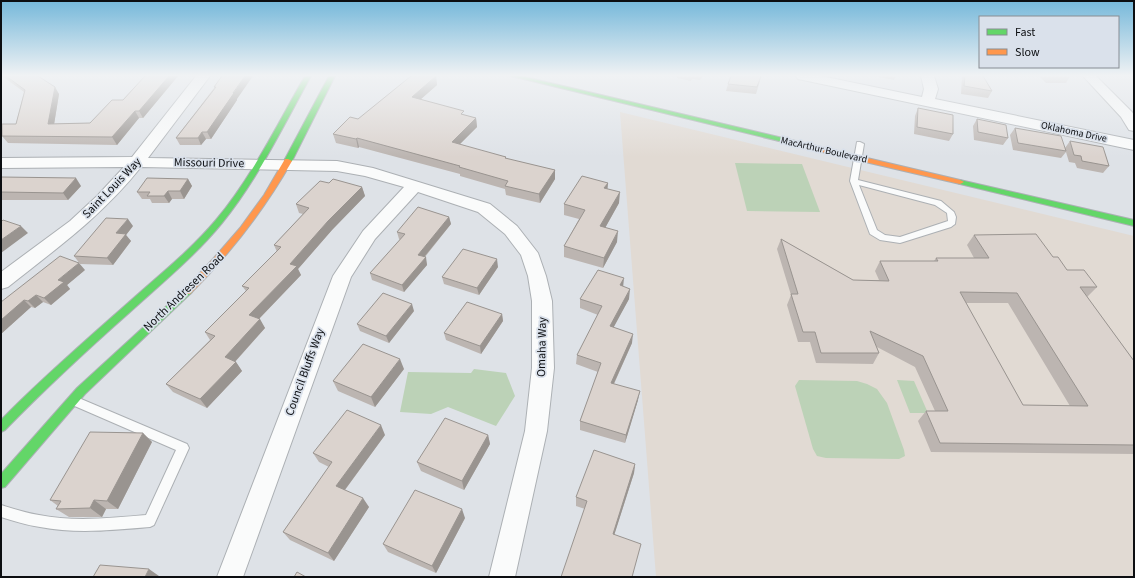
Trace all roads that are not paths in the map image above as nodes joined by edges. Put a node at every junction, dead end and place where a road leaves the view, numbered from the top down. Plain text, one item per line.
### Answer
1 (182, 103) edge
2 (292, 103) edge
3 (318, 103) edge
4 (628, 103) edge
5 (933, 103) edge
6 (1115, 103) edge
7 (1134, 127) edge
8 (860, 144) dead end
9 (1134, 145) edge
10 (856, 157) junction
11 (137, 162) junction
12 (1, 163) edge
13 (258, 163) junction
14 (286, 164) junction
15 (854, 181) junction
16 (414, 186) junction
17 (1134, 223) edge
18 (1, 282) edge
19 (73, 400) junction
20 (1, 427) edge
21 (1, 483) edge
22 (1, 511) edge
23 (230, 577) edge
24 (502, 577) edge

1 - 11 street, Saint Louis Way
2 - 13 street, North Andresen Road
3 - 14 street, North Andresen Road
4 - 10 street, MacArthur Boulevard
5 - 9 street, Oklahoma Drive
6 - 7 street
8 - 10 lane
10 - 15 lane
10 - 17 street, MacArthur Boulevard
11 - 12 street, Missouri Drive
11 - 13 street, Missouri Drive
11 - 18 street, Saint Louis Way
13 - 14 street, Missouri Drive
13 - 20 street, North Andresen Road
14 - 16 street, Missouri Drive
14 - 19 street, North Andresen Road
15 - 15 lane
16 - 23 street, Council Bluffs Way
16 - 24 street, Omaha Way
19 - 21 street, North Andresen Road
19 - 22 lane

